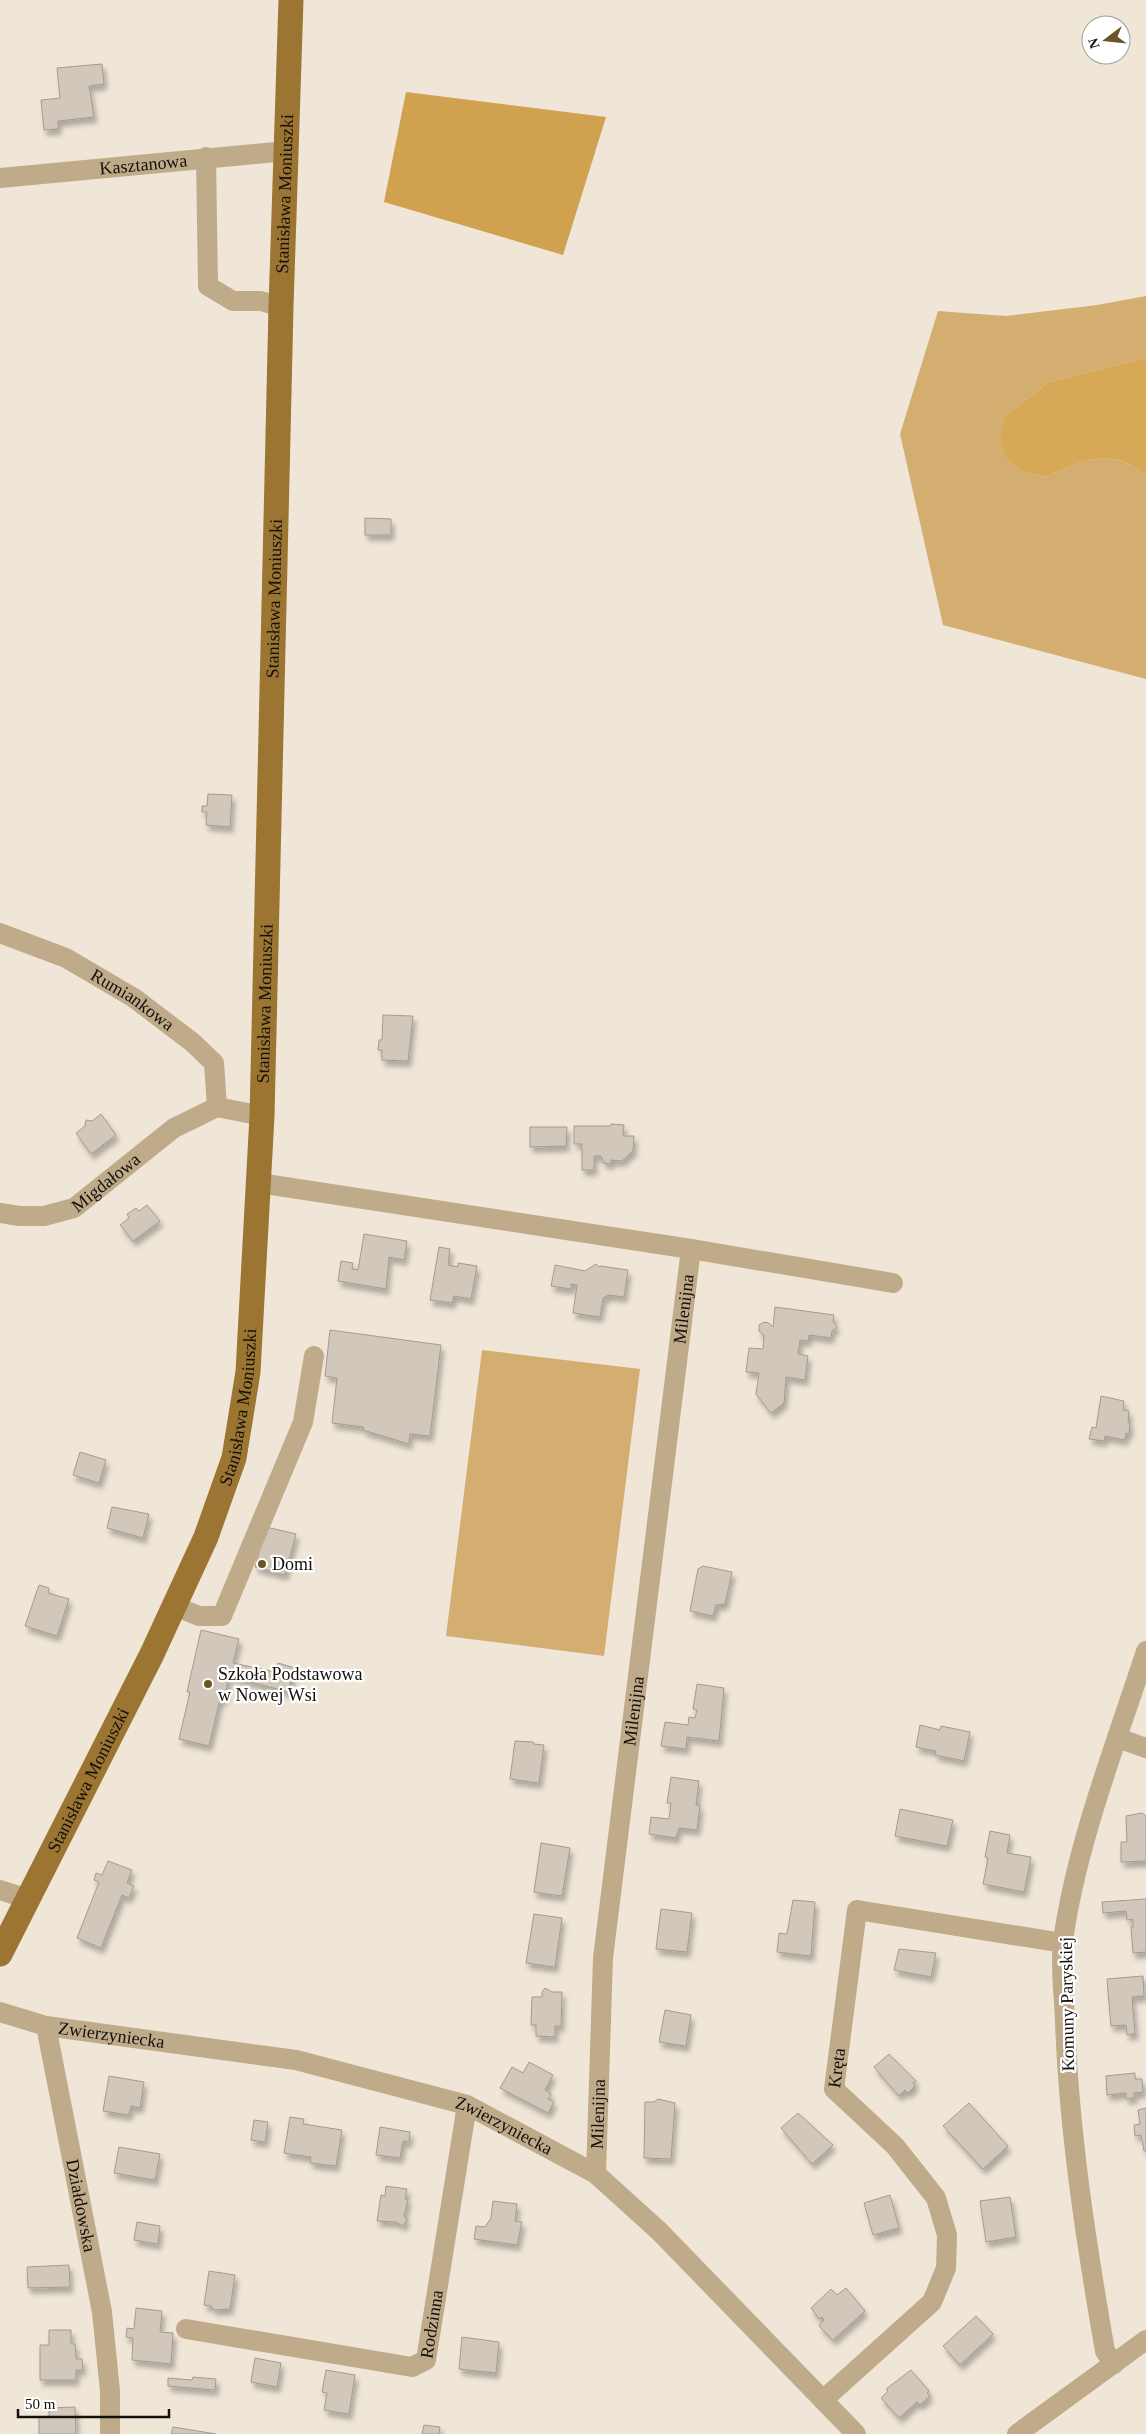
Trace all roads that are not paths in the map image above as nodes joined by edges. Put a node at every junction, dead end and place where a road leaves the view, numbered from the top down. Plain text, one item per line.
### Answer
1 (291, 0) edge
2 (287, 150) junction
3 (206, 157) junction
4 (0, 178) edge
5 (281, 307) junction
6 (0, 933) edge
7 (218, 1107) junction
8 (262, 1116) junction
9 (259, 1183) junction
10 (0, 1213) edge
11 (691, 1249) junction
12 (893, 1283) dead end
13 (314, 1356) dead end
14 (174, 1606) junction
15 (1146, 1651) edge
16 (1118, 1738) junction
17 (1146, 1748) edge
18 (0, 1890) edge
19 (28, 1899) junction
20 (1063, 1943) junction
21 (0, 1954) edge
22 (0, 2012) edge
23 (46, 2026) junction
24 (468, 2105) junction
25 (596, 2174) junction
26 (186, 2329) dead end
27 (1146, 2340) edge
28 (1114, 2364) junction
29 (823, 2400) junction
30 (110, 2434) edge
31 (856, 2434) edge
32 (1017, 2434) edge

1 - 2 main road, Stanisława Moniuszki
2 - 3 street, Kasztanowa
2 - 5 main road, Stanisława Moniuszki
3 - 4 street, Kasztanowa
3 - 5 street
5 - 8 main road, Stanisława Moniuszki
6 - 7 street, Rumiankowa
7 - 8 street
7 - 10 street, Migdałowa
8 - 9 main road, Stanisława Moniuszki
9 - 11 street, Milenijna
9 - 14 main road, Stanisława Moniuszki
11 - 12 street, Milenijna
11 - 25 street, Milenijna
13 - 14 street
14 - 19 main road, Stanisława Moniuszki
15 - 16 street, Komuny Paryskiej
16 - 17 street
16 - 20 street, Komuny Paryskiej
18 - 19 street
19 - 21 main road, Stanisława Moniuszki
20 - 28 street, Komuny Paryskiej
20 - 29 street, Kręta
22 - 23 street
23 - 24 street, Zwierzyniecka
23 - 30 street, Działdowska
24 - 25 street, Zwierzyniecka
24 - 26 street, Rodzinna
25 - 29 street, Zwierzyniecka
27 - 28 street
28 - 32 street
29 - 31 street, Zwierzyniecka

